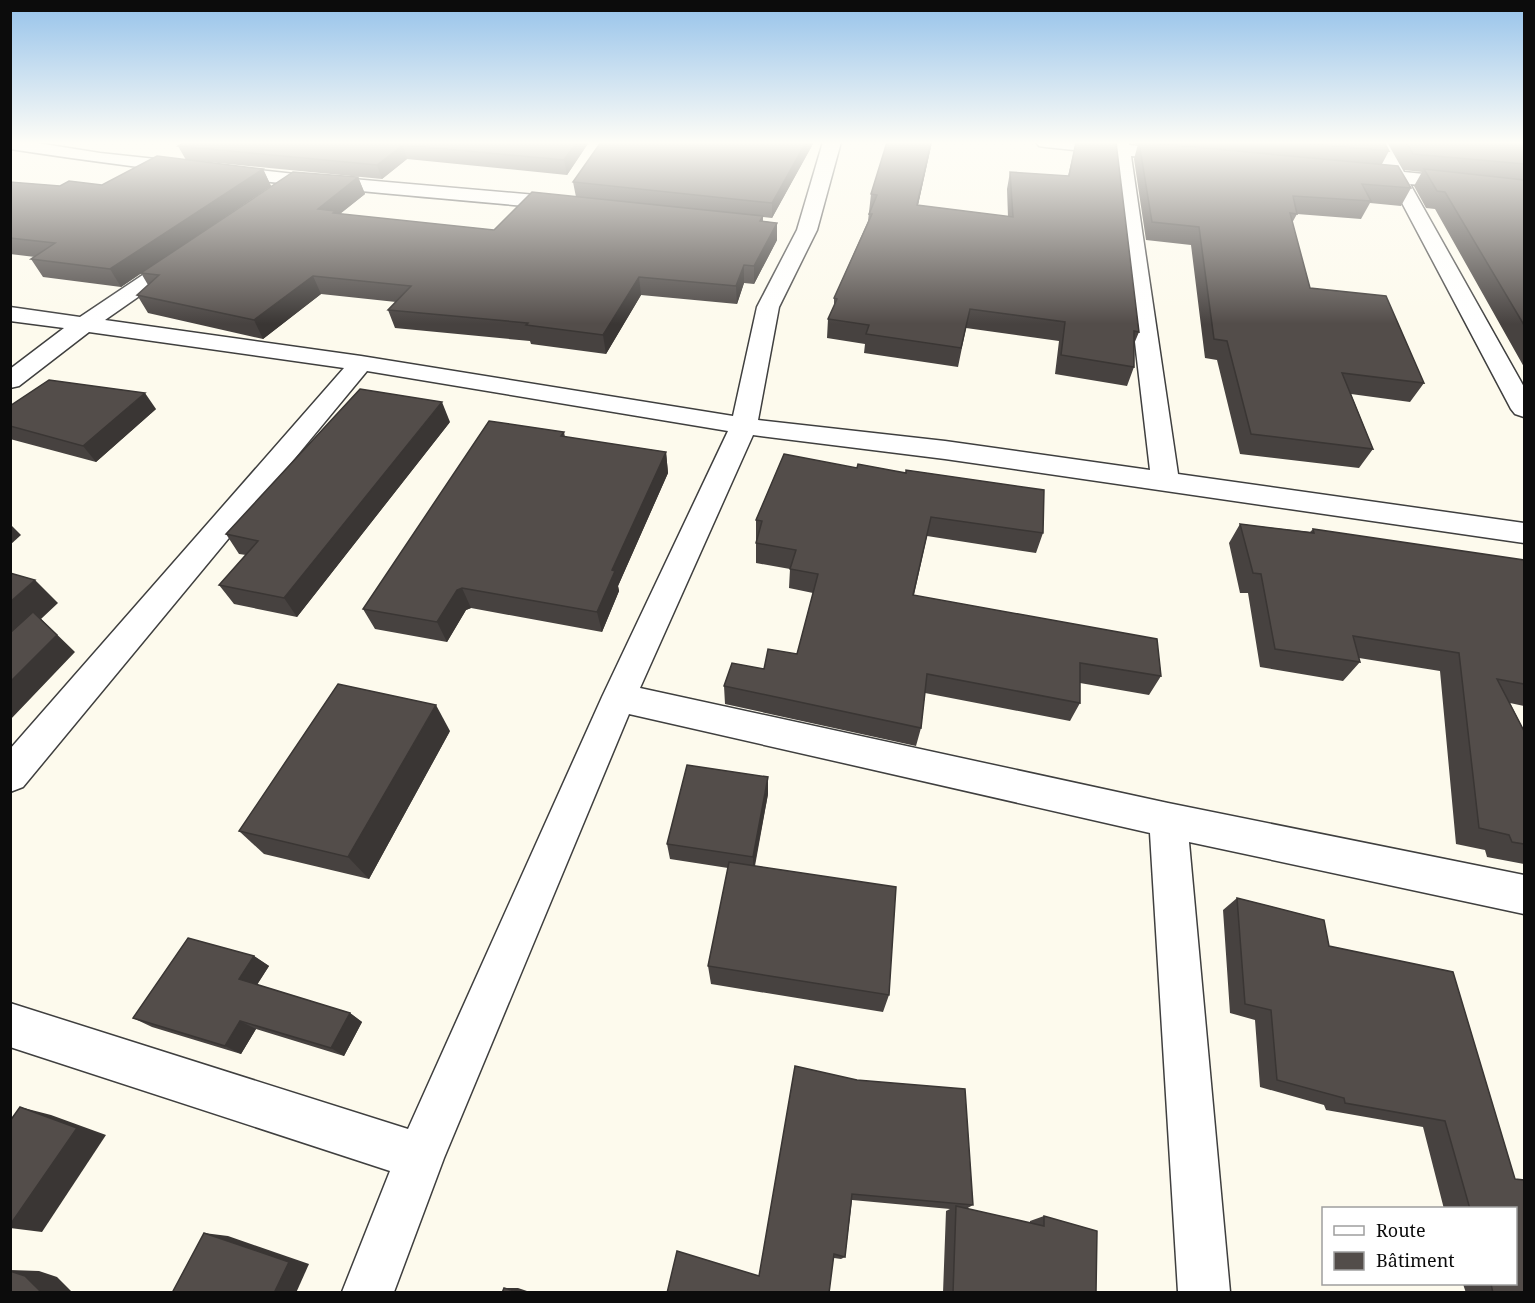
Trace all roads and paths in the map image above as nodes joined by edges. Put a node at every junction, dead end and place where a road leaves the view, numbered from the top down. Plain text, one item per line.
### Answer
1 (560, 203) edge
2 (806, 203) edge
3 (1128, 203) edge
4 (1411, 203) edge
5 (584, 206) edge
6 (200, 246) edge
7 (10, 314) edge
8 (85, 324) junction
9 (361, 363) junction
10 (10, 381) edge
11 (1524, 409) edge
12 (744, 426) junction
13 (1165, 482) junction
14 (1524, 533) edge
15 (619, 697) junction
16 (10, 776) edge
17 (1168, 820) junction
18 (1524, 895) edge
19 (10, 1024) edge
20 (420, 1157) junction
21 (368, 1293) edge
22 (1204, 1293) edge

1 - 5 street
2 - 12 street
3 - 13 street
4 - 11 street
6 - 8 street
7 - 8 street
8 - 9 street
8 - 10 street
9 - 12 street
9 - 16 street
12 - 13 street
12 - 15 street
13 - 14 street
15 - 17 street
15 - 20 street
17 - 18 street
17 - 22 street
19 - 20 street
20 - 21 street

